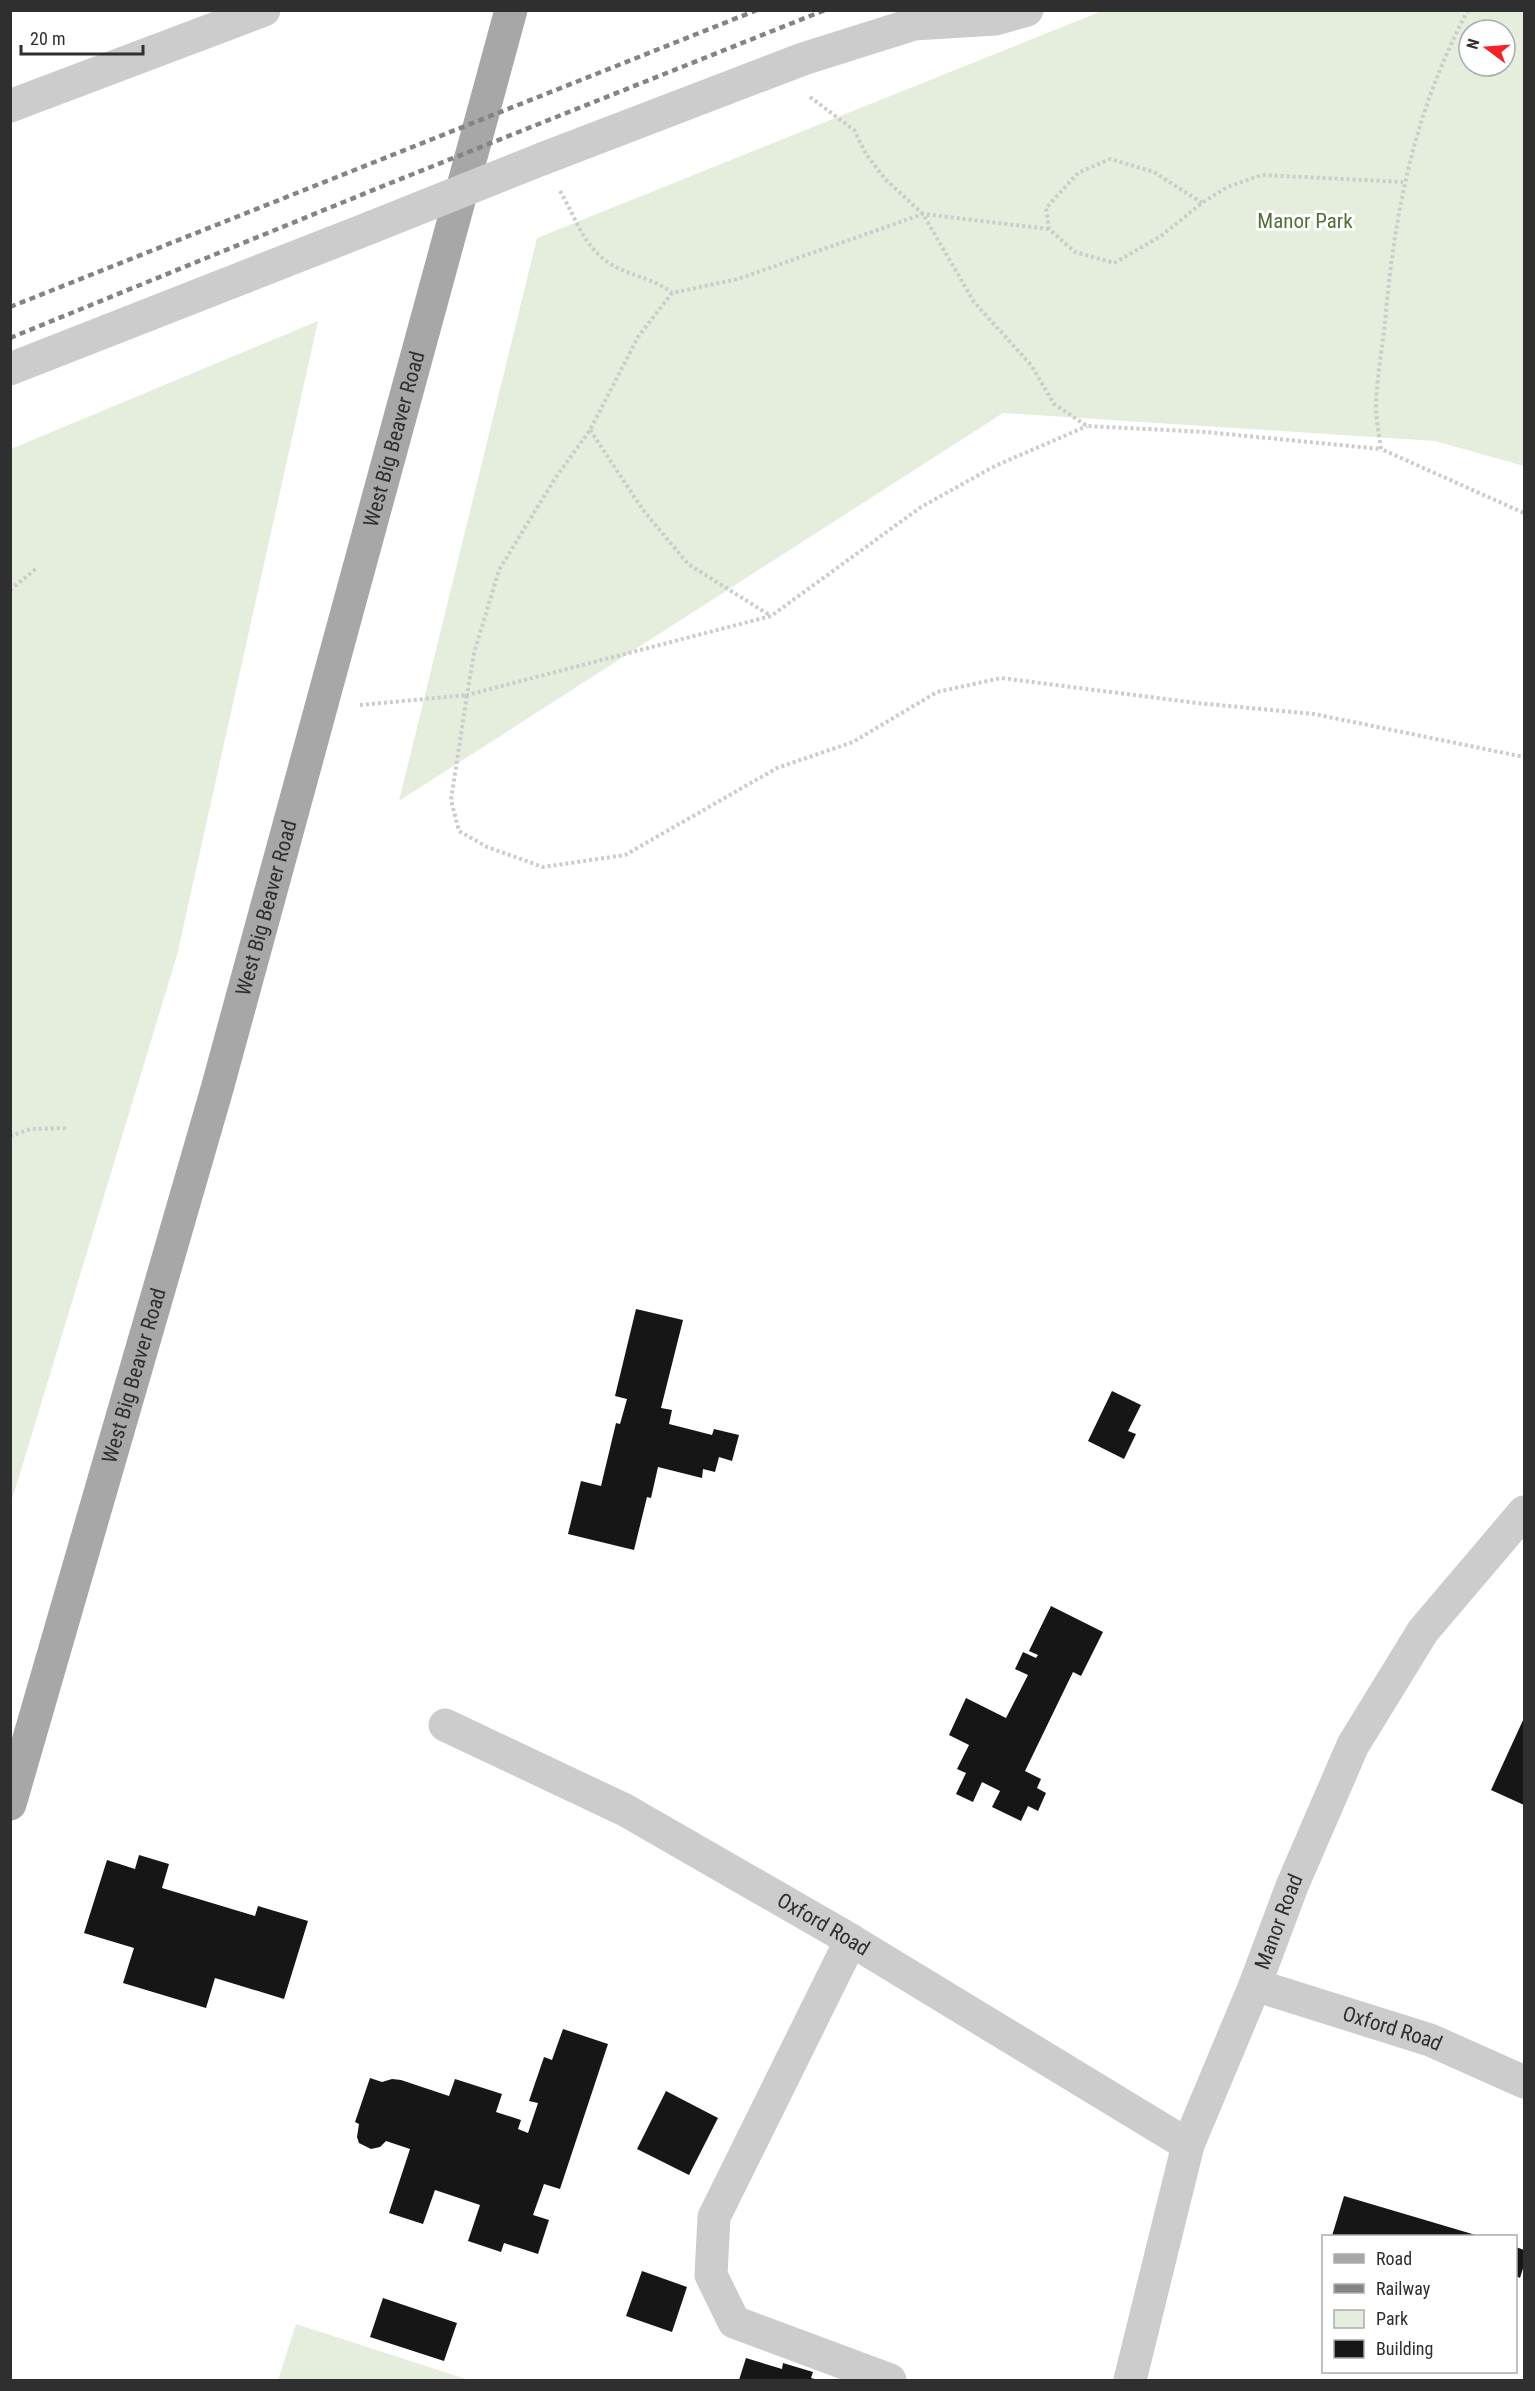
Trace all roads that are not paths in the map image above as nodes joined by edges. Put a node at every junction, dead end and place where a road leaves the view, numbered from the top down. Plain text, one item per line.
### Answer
1 (264, 10) edge
2 (511, 10) edge
3 (1027, 10) edge
4 (10, 106) edge
5 (10, 369) edge
6 (1524, 1512) edge
7 (445, 1725) dead end
8 (10, 1804) edge
9 (851, 1940) junction
10 (1256, 1985) junction
11 (1524, 2082) edge
12 (1188, 2145) junction
13 (890, 2380) edge
14 (1130, 2380) edge

1 - 4 street
2 - 8 main road, West Big Beaver Road
3 - 5 street, bridge
6 - 10 street, Manor Road
7 - 9 street, Oxford Road
9 - 12 street, Oxford Road
9 - 13 street
10 - 11 street, Oxford Road
10 - 12 street, Manor Road
12 - 14 street, Manor Road

